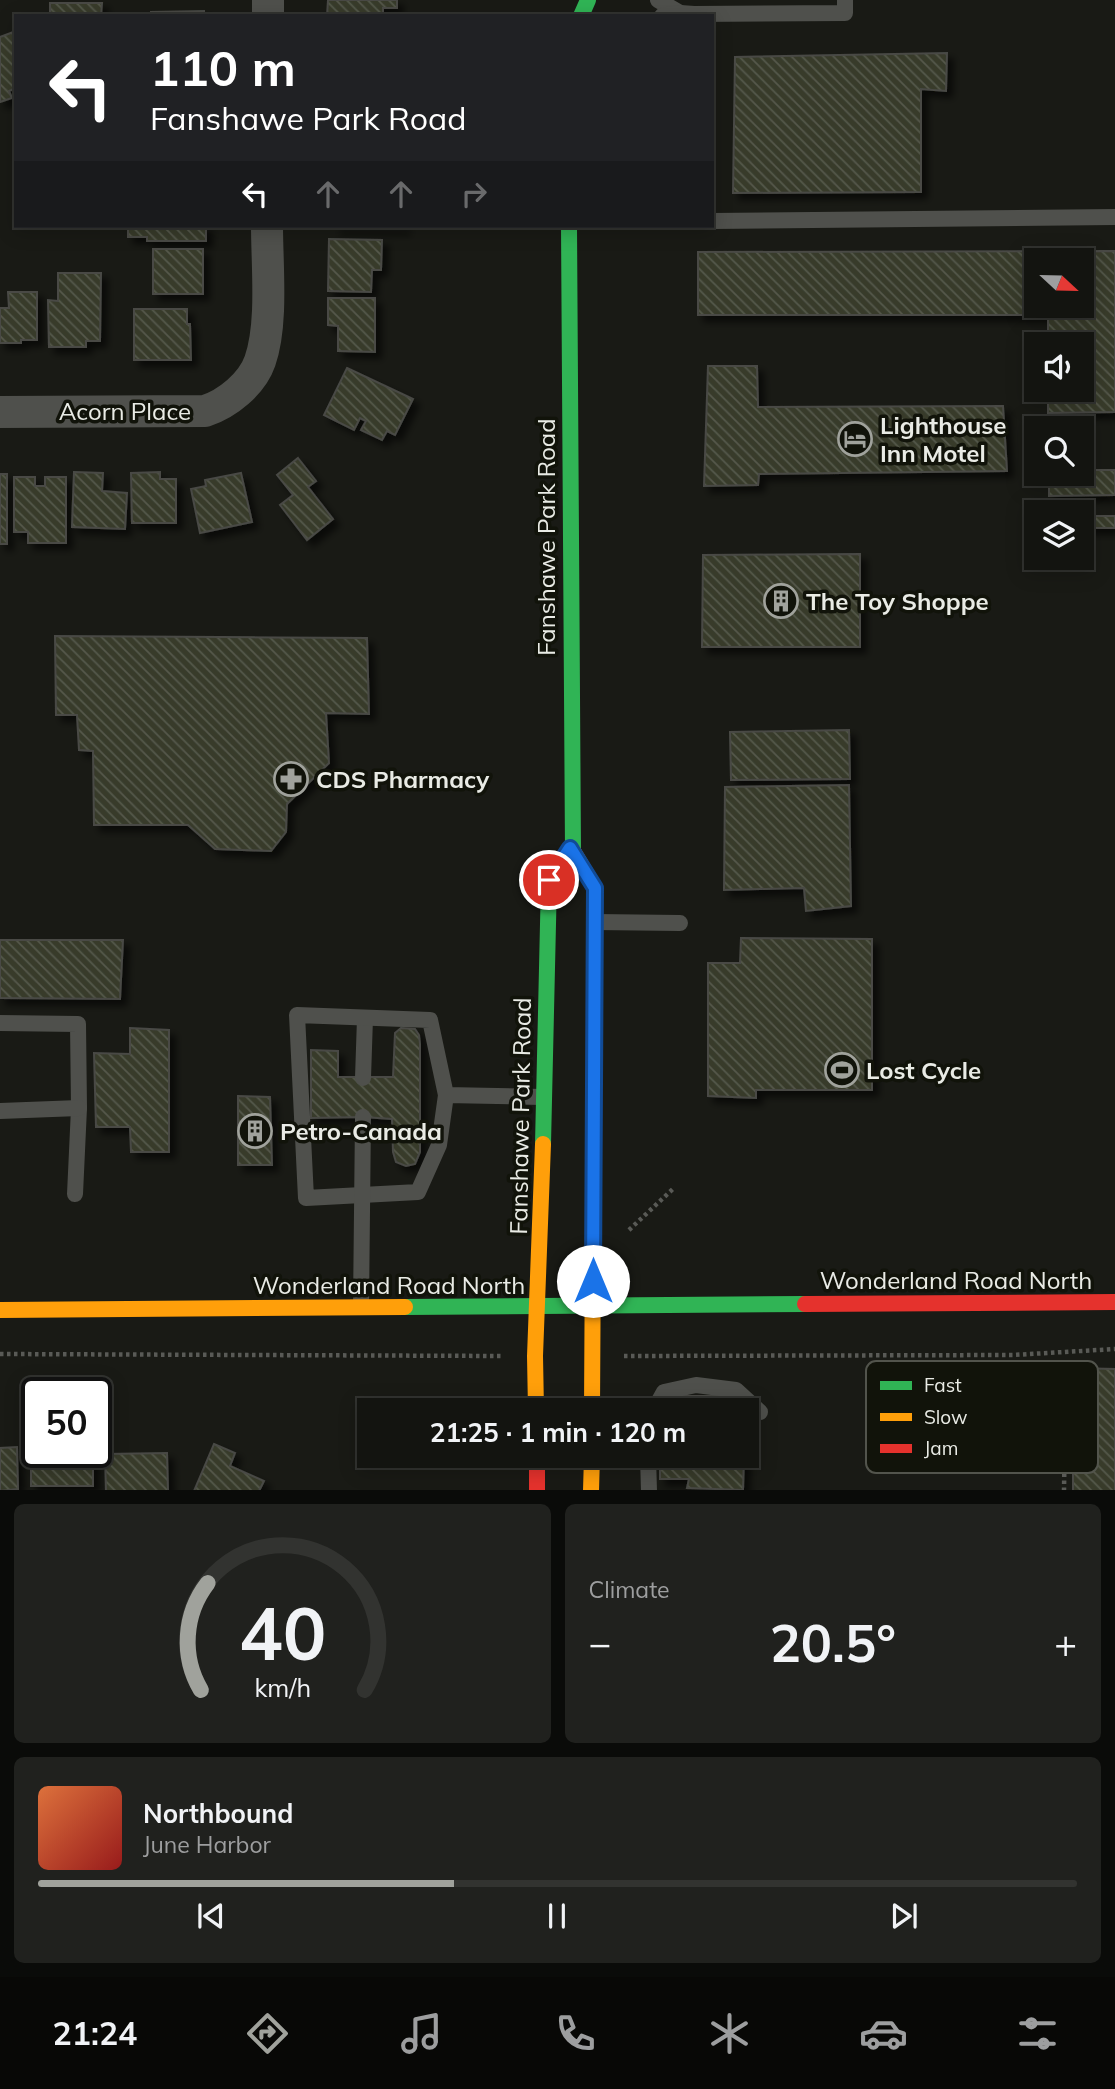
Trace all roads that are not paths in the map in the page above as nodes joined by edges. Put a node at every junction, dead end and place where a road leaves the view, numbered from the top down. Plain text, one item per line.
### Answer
1 (658, 0) edge
2 (845, 0) edge
3 (770, 7) edge
4 (689, 14) edge
5 (1115, 217) edge
6 (714, 221) edge
7 (267, 228) edge
8 (569, 228) edge
9 (0, 412) edge
10 (570, 848) junction
11 (595, 922) junction
12 (680, 923) dead end
13 (365, 1018) junction
14 (0, 1023) edge
15 (363, 1078) dead end
16 (446, 1095) junction
17 (542, 1097) junction
18 (79, 1108) junction
19 (0, 1111) edge
20 (363, 1116) dead end
21 (75, 1194) dead end
22 (361, 1195) junction
23 (1115, 1302) edge
24 (593, 1306) junction
25 (360, 1307) junction
26 (537, 1308) junction
27 (0, 1310) edge
28 (536, 1398) edge
29 (592, 1398) edge
30 (661, 1398) edge
31 (745, 1398) edge
32 (537, 1468) edge
33 (592, 1468) edge
34 (648, 1468) edge
35 (537, 1490) edge
36 (591, 1490) edge
37 (649, 1490) edge

1 - 4 lane
2 - 3 lane
3 - 4 lane
5 - 6 lane
7 - 9 street, Acorn Place
8 - 10 main road, Fanshawe Park Road
10 - 11 main road
10 - 17 main road, Fanshawe Park Road
11 - 12 lane
11 - 24 main road
13 - 15 lane
13 - 16 lane
13 - 22 lane
14 - 18 lane
16 - 17 lane
16 - 22 lane
17 - 26 main road, Fanshawe Park Road
18 - 19 lane
18 - 21 lane
20 - 22 lane
22 - 25 lane
23 - 24 main road, Wonderland Road North
24 - 26 main road, Wonderland Road North
24 - 29 main road
25 - 26 main road, Wonderland Road North
25 - 27 main road, Wonderland Road North
26 - 28 main road, Fanshawe Park Road
30 - 31 lane
32 - 35 main road
33 - 36 main road
34 - 37 lane

